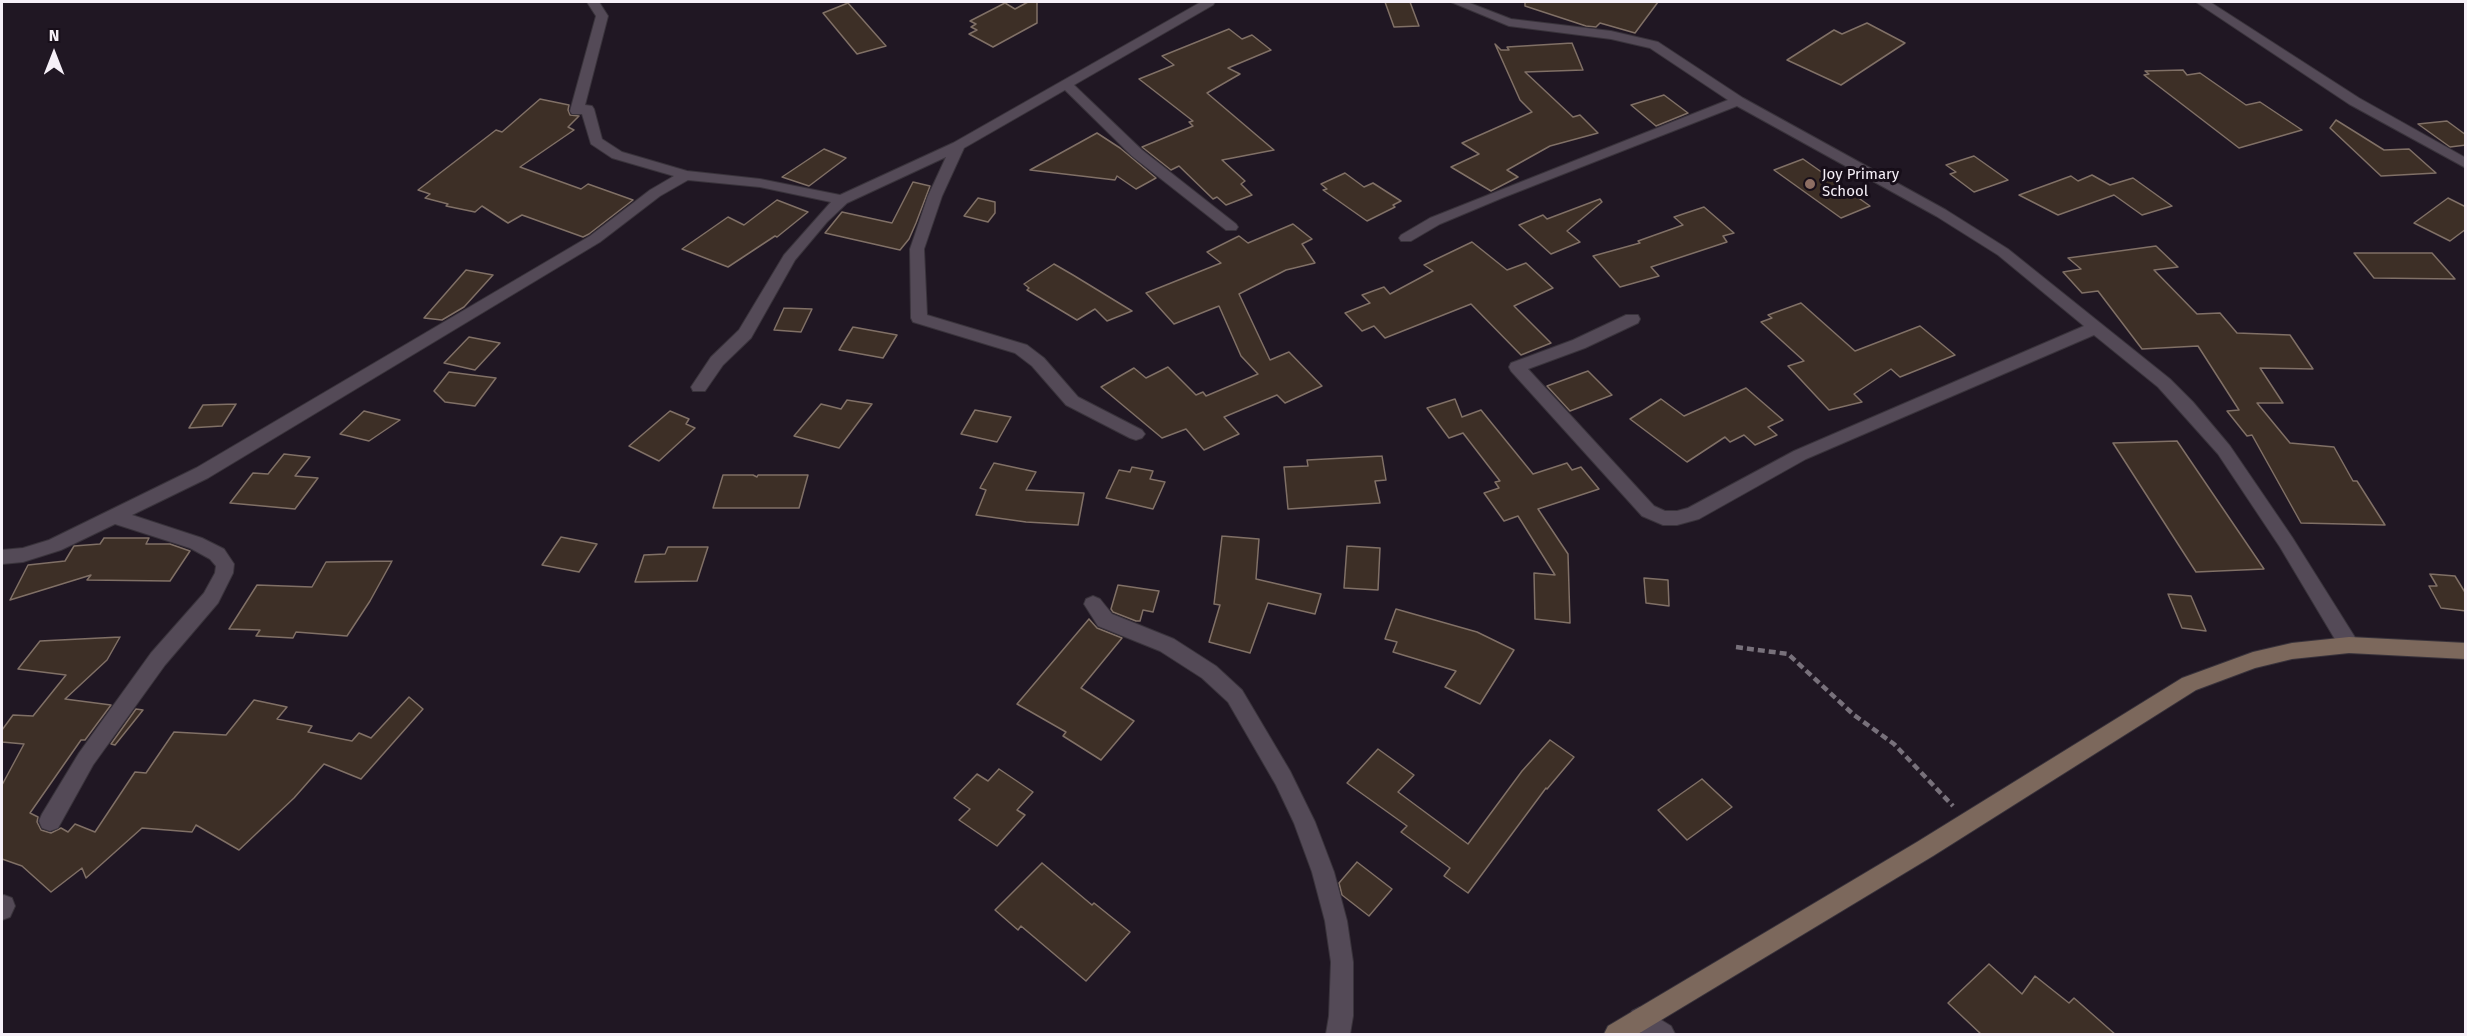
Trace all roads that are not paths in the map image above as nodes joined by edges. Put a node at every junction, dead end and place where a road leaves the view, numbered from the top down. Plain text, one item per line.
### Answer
1 (593, 2) edge
2 (1209, 2) edge
3 (1457, 2) edge
4 (2202, 2) edge
5 (1066, 84) junction
6 (1738, 101) junction
7 (958, 146) junction
8 (2466, 164) edge
9 (686, 175) junction
10 (842, 200) junction
11 (1231, 227) dead end
12 (1406, 238) dead end
13 (1632, 320) dead end
14 (2095, 328) junction
15 (699, 387) dead end
16 (1136, 434) dead end
17 (113, 516) junction
18 (2, 557) edge
19 (1093, 604) dead end
20 (2349, 645) junction
21 (2466, 651) edge
22 (50, 821) dead end
23 (1640, 1019) junction
24 (1338, 1035) edge
25 (1616, 1035) edge
26 (1663, 1035) edge

1 - 9 street
2 - 5 street
3 - 6 street
4 - 8 street
5 - 7 street
5 - 11 street
6 - 12 street
6 - 14 street
7 - 10 street
7 - 16 street
9 - 10 street
9 - 17 street
10 - 15 street
13 - 14 street
14 - 20 street
17 - 18 street
17 - 22 street
19 - 24 street
20 - 21 street
20 - 23 street
23 - 25 street
23 - 26 street

